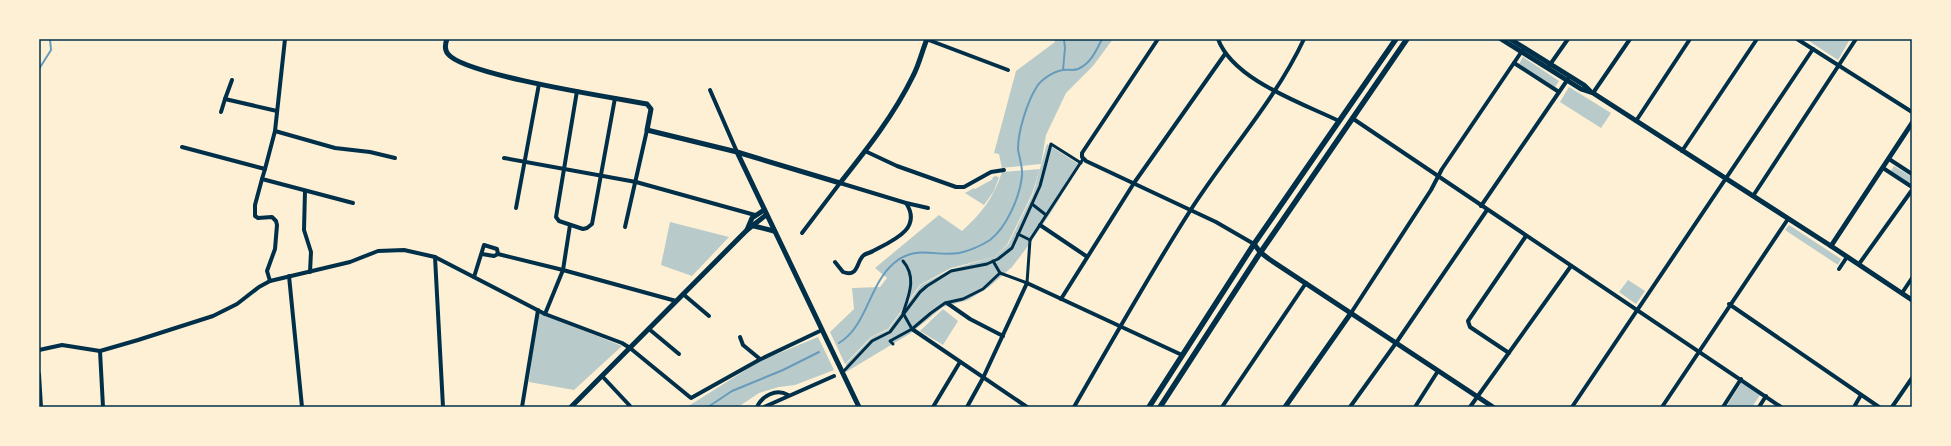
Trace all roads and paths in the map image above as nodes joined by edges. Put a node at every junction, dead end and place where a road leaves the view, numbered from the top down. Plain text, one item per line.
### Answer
1 (286, 39) edge
2 (446, 39) edge
3 (927, 39) edge
4 (1158, 39) edge
5 (1218, 39) edge
6 (1304, 39) edge
7 (1396, 39) edge
8 (1407, 39) edge
9 (1501, 39) edge
10 (1510, 39) edge
11 (1568, 39) edge
12 (1630, 39) edge
13 (1690, 39) edge
14 (1758, 39) edge
15 (1797, 39) edge
16 (1856, 39) edge
17 (1813, 49) junction
18 (1523, 50) junction
19 (1225, 54) junction
20 (1514, 63) junction
21 (1549, 66) junction
22 (1839, 66) junction
23 (1008, 70) dead end
24 (1568, 78) junction
25 (232, 80) dead end
26 (539, 84) junction
27 (710, 90) dead end
28 (1274, 90) junction
29 (578, 91) junction
30 (1559, 92) junction
31 (1593, 93) junction
32 (615, 98) junction
33 (225, 99) junction
34 (277, 111) junction
35 (221, 112) dead end
36 (1912, 112) edge
37 (1352, 118) junction
38 (1339, 121) junction
39 (1636, 121) junction
40 (1912, 123) edge
41 (647, 130) junction
42 (275, 131) junction
43 (182, 147) dead end
44 (865, 151) junction
45 (1682, 151) junction
46 (737, 152) junction
47 (395, 158) dead end
48 (504, 158) dead end
49 (1889, 159) junction
50 (1082, 161) junction
51 (525, 162) junction
52 (564, 168) junction
53 (1883, 168) junction
54 (265, 169) junction
55 (1004, 170) dead end
56 (1912, 174) edge
57 (600, 175) junction
58 (1439, 177) junction
59 (262, 179) junction
60 (1726, 179) junction
61 (636, 182) junction
62 (840, 183) junction
63 (1134, 183) junction
64 (1912, 187) edge
65 (1912, 190) edge
66 (305, 191) junction
67 (1752, 196) junction
68 (353, 203) dead end
69 (906, 203) junction
70 (1032, 204) junction
71 (1481, 206) junction
72 (516, 208) dead end
73 (928, 208) dead end
74 (764, 210) junction
75 (1190, 210) junction
76 (1487, 210) junction
77 (755, 215) junction
78 (766, 215) junction
79 (1046, 215) junction
80 (1788, 219) junction
81 (570, 225) junction
82 (1040, 225) junction
83 (753, 226) junction
84 (625, 227) dead end
85 (747, 230) junction
86 (774, 231) junction
87 (802, 233) dead end
88 (1018, 234) junction
89 (1526, 236) junction
90 (1030, 240) junction
91 (1254, 244) junction
92 (1831, 246) junction
93 (1260, 252) junction
94 (482, 254) junction
95 (498, 254) junction
96 (1086, 256) junction
97 (435, 257) junction
98 (1847, 257) junction
99 (903, 261) dead end
100 (993, 261) junction
101 (835, 262) dead end
102 (1859, 264) junction
103 (1571, 266) junction
104 (563, 270) junction
105 (1839, 270) dead end
106 (310, 272) junction
107 (1000, 273) junction
108 (288, 276) junction
109 (474, 277) junction
110 (1028, 277) junction
111 (1912, 278) edge
112 (270, 281) junction
113 (1021, 281) junction
114 (1027, 283) junction
115 (1306, 283) junction
116 (1902, 293) junction
117 (682, 294) junction
118 (1061, 299) junction
119 (1912, 300) edge
120 (676, 301) junction
121 (947, 303) junction
122 (1729, 304) junction
123 (538, 310) junction
124 (1637, 310) junction
125 (903, 313) junction
126 (1351, 313) junction
127 (544, 314) junction
128 (709, 316) dead end
129 (1121, 326) junction
130 (649, 329) junction
131 (912, 329) junction
132 (822, 330) junction
133 (1003, 336) junction
134 (740, 337) dead end
135 (1396, 343) junction
136 (893, 344) dead end
137 (630, 348) junction
138 (39, 350) edge
139 (100, 350) junction
140 (1698, 352) junction
141 (1509, 353) junction
142 (679, 354) dead end
143 (1182, 355) junction
144 (760, 359) junction
145 (960, 362) junction
146 (1438, 371) junction
147 (842, 373) junction
148 (39, 374) edge
149 (602, 376) junction
150 (834, 376) dead end
151 (983, 378) junction
152 (1912, 378) edge
153 (1741, 379) junction
154 (1861, 395) junction
155 (788, 396) junction
156 (1766, 396) junction
157 (1477, 397) junction
158 (41, 407) edge
159 (103, 407) edge
160 (302, 407) edge
161 (443, 407) edge
162 (522, 407) edge
163 (571, 407) edge
164 (631, 407) edge
165 (757, 407) edge
166 (764, 407) edge
167 (858, 407) edge
168 (933, 407) edge
169 (967, 407) edge
170 (1027, 407) edge
171 (1074, 407) edge
172 (1149, 407) edge
173 (1160, 407) edge
174 (1222, 407) edge
175 (1285, 407) edge
176 (1350, 407) edge
177 (1415, 407) edge
178 (1470, 407) edge
179 (1493, 407) edge
180 (1572, 407) edge
181 (1662, 407) edge
182 (1723, 407) edge
183 (1759, 407) edge
184 (1781, 407) edge
185 (1854, 407) edge
186 (1879, 407) edge
187 (1892, 407) edge

1 - 34 street
2 - 26 street
3 - 23 street
3 - 44 street
4 - 50 street
5 - 19 street
6 - 28 street
7 - 38 main road
8 - 37 main road
9 - 18 street
10 - 18 street
11 - 21 street
12 - 31 street
13 - 39 street
14 - 45 street
15 - 17 street
16 - 22 street
17 - 22 street
17 - 60 street
18 - 20 street
18 - 21 street
19 - 28 street
19 - 63 street
20 - 30 street
20 - 58 street
21 - 24 street
22 - 36 street
22 - 67 street
24 - 30 street
24 - 31 street
25 - 33 street
26 - 29 street
26 - 51 street
27 - 46 street
28 - 38 street
28 - 75 street
29 - 32 street
29 - 52 street
30 - 71 street
31 - 39 street
32 - 41 street
32 - 57 street
33 - 34 street
33 - 35 street
34 - 42 street
37 - 58 street
37 - 93 main road
38 - 91 main road
39 - 45 street
40 - 49 street
41 - 46 street
41 - 61 street
42 - 47 street
42 - 54 street
43 - 54 street
44 - 55 street
44 - 62 street
45 - 60 street
46 - 62 street
46 - 74 street
48 - 51 street
49 - 53 street
49 - 56 street
50 - 63 street
50 - 70 street
50 - 79 street
51 - 52 street
51 - 72 street
52 - 57 street
52 - 81 street
53 - 64 street
53 - 92 street
54 - 59 street
57 - 61 street
57 - 81 street
58 - 71 street
58 - 126 street
59 - 66 street
59 - 112 street
60 - 67 street
60 - 124 street
61 - 77 street
61 - 84 street
62 - 69 street
62 - 87 street
63 - 75 street
63 - 96 street
65 - 102 street
66 - 68 street
66 - 106 street
67 - 80 street
69 - 73 street
69 - 101 street
70 - 79 street
70 - 88 street
71 - 76 street
74 - 77 street
74 - 78 street
75 - 91 street
75 - 129 street
76 - 89 street
76 - 135 street
77 - 85 street
78 - 83 street
78 - 86 street
79 - 82 street
80 - 92 street
80 - 122 street
81 - 104 street
82 - 90 street
82 - 96 street
83 - 85 street
83 - 86 street
85 - 117 street
86 - 132 street
88 - 90 street
88 - 100 street
89 - 103 street
89 - 141 street
90 - 110 street
91 - 93 street
91 - 143 main road
92 - 98 street
93 - 115 street
93 - 173 main road
94 - 95 street
94 - 95 street
94 - 109 street
95 - 104 street
96 - 118 street
97 - 106 street
97 - 109 street
97 - 161 street
98 - 102 street
98 - 105 street
99 - 125 street
100 - 107 street
100 - 125 street
102 - 116 street
103 - 124 street
103 - 141 street
104 - 120 street
104 - 127 street
106 - 108 street
107 - 113 street
107 - 121 street
108 - 112 street
108 - 160 street
109 - 123 street
110 - 113 street
110 - 114 street
111 - 116 street
112 - 139 street
113 - 114 street
114 - 118 street
114 - 133 street
115 - 126 street
115 - 174 street
116 - 119 street
117 - 120 street
117 - 128 street
118 - 129 street
120 - 130 street
121 - 131 street
121 - 133 street
122 - 140 street
122 - 154 street
123 - 127 street
123 - 162 street
124 - 140 street
124 - 180 street
125 - 131 street
125 - 147 street
126 - 135 street
126 - 175 street
127 - 137 street
129 - 143 street
129 - 171 street
130 - 137 street
130 - 142 street
131 - 136 street
131 - 145 street
132 - 144 street
132 - 147 street
133 - 151 street
134 - 144 street
135 - 146 street
135 - 176 street
137 - 144 street
137 - 149 street
138 - 139 street
139 - 159 street
140 - 153 street
140 - 181 street
141 - 157 street
143 - 172 main road
145 - 151 street
145 - 168 street
146 - 157 street
146 - 177 street
147 - 167 street
148 - 158 street
149 - 163 street
149 - 164 street
150 - 155 street
151 - 169 street
151 - 170 street
152 - 187 street
153 - 156 street
153 - 182 street
154 - 185 street
154 - 186 street
155 - 165 street
155 - 166 street
156 - 183 street
156 - 184 street
157 - 178 street
157 - 179 street

